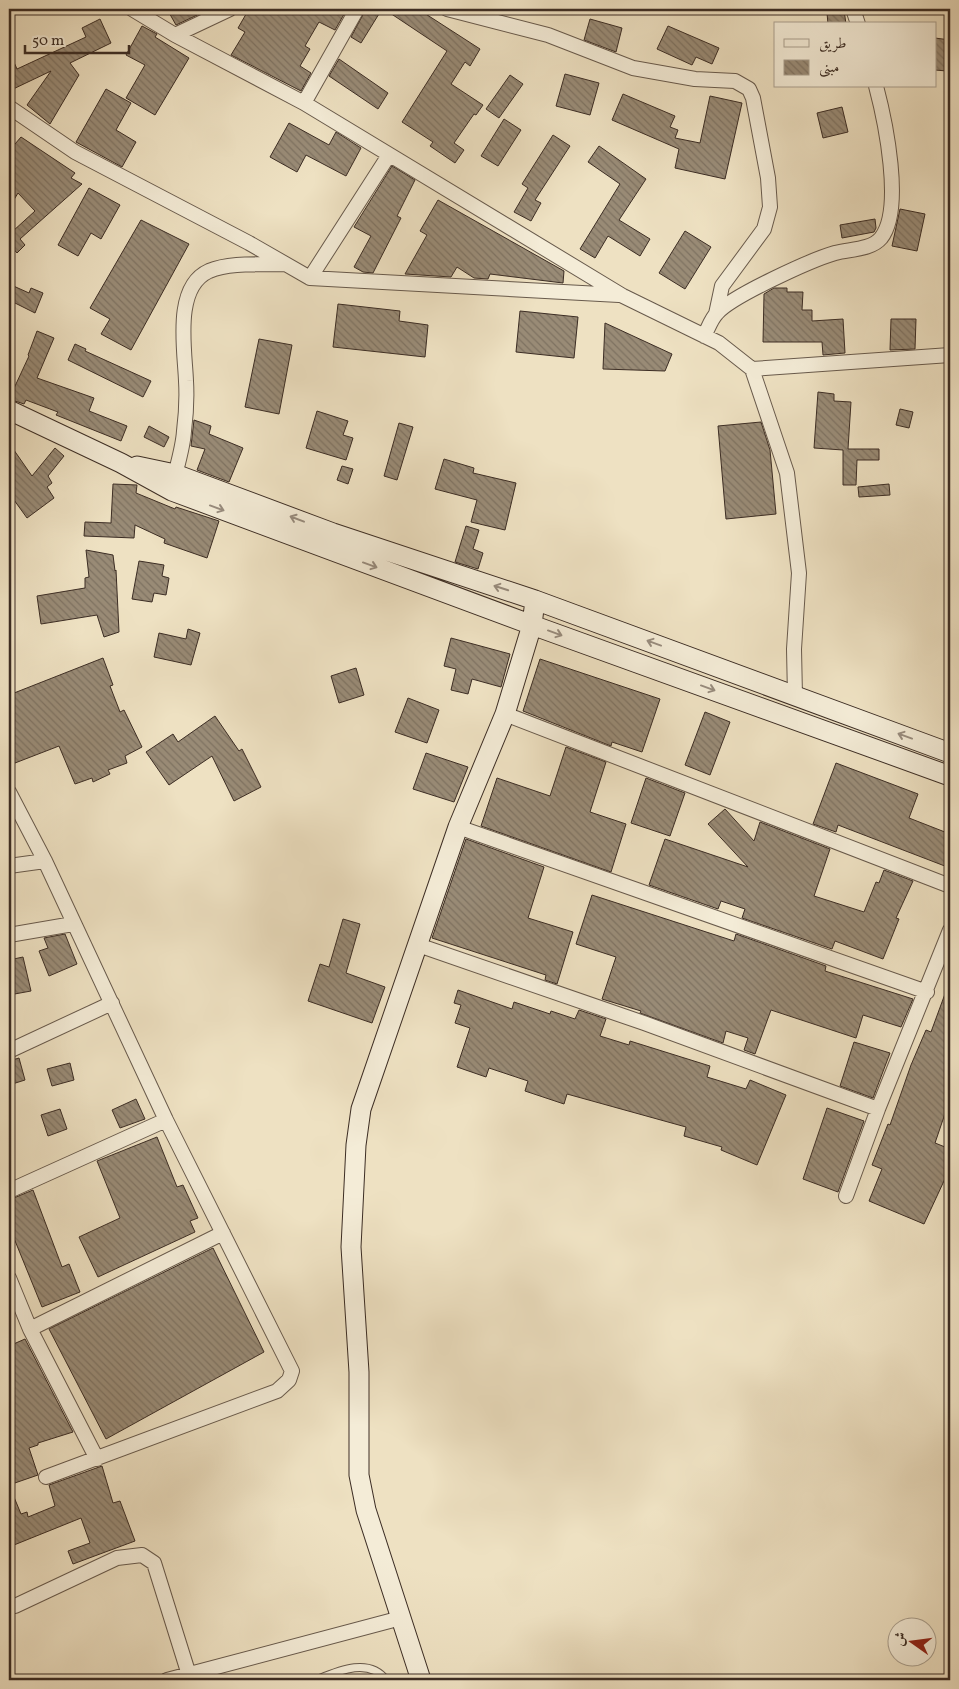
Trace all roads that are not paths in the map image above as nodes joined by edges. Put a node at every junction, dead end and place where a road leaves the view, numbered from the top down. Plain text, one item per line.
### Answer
1 (132, 9) edge
2 (230, 9) edge
3 (357, 9) edge
4 (447, 9) edge
5 (853, 9) edge
6 (857, 22) edge
7 (175, 35) junction
8 (877, 88) edge
9 (304, 103) junction
10 (9, 107) edge
11 (389, 155) junction
12 (286, 264) junction
13 (310, 278) junction
14 (623, 296) junction
15 (716, 314) junction
16 (704, 336) junction
17 (950, 355) edge
18 (752, 369) junction
19 (9, 410) edge
20 (174, 482) junction
21 (330, 541) junction
22 (536, 600) junction
23 (532, 625) junction
24 (795, 696) junction
25 (505, 714) junction
26 (791, 718) junction
27 (950, 753) edge
28 (950, 776) edge
29 (9, 792) edge
30 (458, 827) junction
31 (44, 861) junction
32 (9, 866) edge
33 (950, 886) edge
34 (73, 924) junction
35 (950, 930) edge
36 (9, 935) edge
37 (418, 945) junction
38 (927, 992) junction
39 (112, 1003) junction
40 (9, 1051) edge
41 (878, 1109) junction
42 (166, 1120) junction
43 (9, 1191) edge
44 (846, 1196) dead end
45 (223, 1233) junction
46 (9, 1278) edge
47 (30, 1329) junction
48 (97, 1458) junction
49 (46, 1477) dead end
50 (15, 1606) dead end
51 (401, 1618) junction
52 (189, 1675) junction
53 (168, 1680) edge
54 (316, 1680) edge
55 (386, 1680) edge
56 (420, 1680) edge

1 - 7 street
2 - 7 street
3 - 9 street
4 - 15 street
5 - 6 street
7 - 9 street
8 - 15 street
9 - 11 street
10 - 12 street
11 - 13 street
11 - 14 street
12 - 13 street
12 - 20 street
13 - 14 street
14 - 16 street
15 - 16 street
16 - 18 street
17 - 18 street
18 - 24 street
19 - 20 main road
20 - 21 main road
22 -> 21 main road
21 -> 23 main road
22 - 23 main road
24 -> 22 main road
23 - 25 main road
23 -> 26 main road
24 - 26 main road
27 -> 24 main road
25 - 30 main road
25 - 33 street
26 - 28 main road
29 - 31 street
30 - 37 main road
30 - 38 street
31 - 32 street
31 - 34 street
34 - 36 street
34 - 39 street
35 - 38 street
37 - 41 street
37 - 51 main road
38 - 41 street
39 - 40 street
39 - 42 street
41 - 44 street
42 - 43 street
42 - 45 street
45 - 47 street
45 - 48 street
46 - 47 street
47 - 48 street
48 - 49 street
50 - 52 street
51 - 52 street
51 - 56 main road
52 - 53 street
54 - 55 lane

